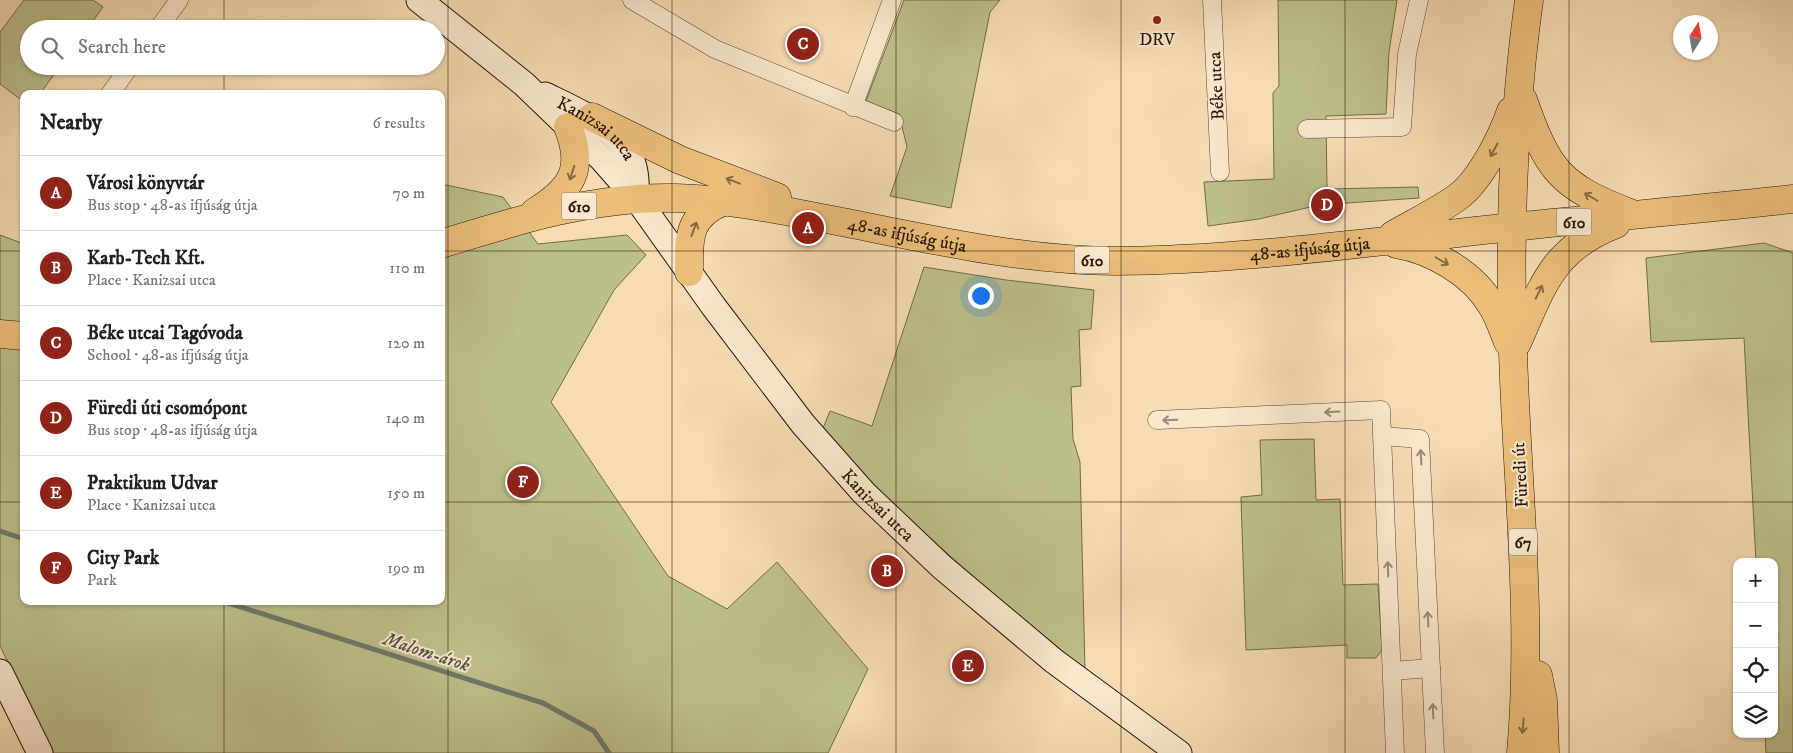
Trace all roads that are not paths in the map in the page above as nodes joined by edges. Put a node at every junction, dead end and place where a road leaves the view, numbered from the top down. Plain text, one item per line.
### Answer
1 (179, 0) edge
2 (419, 0) edge
3 (632, 0) edge
4 (892, 0) edge
5 (1212, 0) edge
6 (1419, 0) edge
7 (1529, 0) edge
8 (165, 20) edge
9 (444, 20) edge
10 (445, 21) edge
11 (124, 75) edge
12 (1519, 89) junction
13 (113, 90) edge
14 (853, 107) junction
15 (580, 122) junction
16 (894, 122) dead end
17 (1307, 129) dead end
18 (1220, 172) dead end
19 (637, 199) junction
20 (1793, 199) edge
21 (724, 201) junction
22 (1636, 216) junction
23 (523, 220) junction
24 (862, 226) junction
25 (1512, 227) junction
26 (1380, 242) junction
27 (445, 243) edge
28 (689, 272) junction
29 (0, 334) edge
30 (20, 336) edge
31 (1513, 352) junction
32 (1157, 420) dead end
33 (1382, 436) junction
34 (1527, 627) junction
35 (1431, 668) junction
36 (1392, 671) junction
37 (0, 672) edge
38 (40, 753) edge
39 (1179, 753) edge
40 (1395, 753) edge
41 (1435, 753) edge
42 (1520, 753) edge
43 (1545, 753) edge

1 - 8 street
2 - 9 street, Kanizsai utca
3 - 14 street
4 - 14 street
5 - 18 street, Béke utca
6 - 17 street
7 - 12 main road, 67
10 - 15 street, Kanizsai utca
11 - 13 street
22 -> 12 main road
12 - 25 main road, 67
12 -> 26 main road
14 - 16 street
15 - 19 street, Kanizsai utca
15 -> 23 main road
24 -> 15 main road
19 - 21 main road, 48-as ifjúság útja / 610
19 - 23 main road, 48-as ifjúság útja / 610
19 - 28 street, Kanizsai utca
20 - 22 main road, 610
21 - 24 main road, 48-as ifjúság útja / 610
28 -> 21 main road
22 - 25 main road, 610
31 -> 22 main road
23 - 27 main road, 48-as ifjúság útja / 610
24 - 26 main road, 48-as ifjúság útja / 610
25 - 26 main road, 610
25 - 31 main road, 67
26 -> 31 main road
28 - 39 street, Kanizsai utca
29 - 30 main road
31 - 34 main road, Füredi út / 67
33 -> 32 street
35 -> 33 street
36 -> 33 street
34 -> 42 main road, Füredi út / 67
34 - 43 main road, Füredi út / 67
35 - 36 street
41 -> 35 street
36 - 40 street
37 - 38 street

